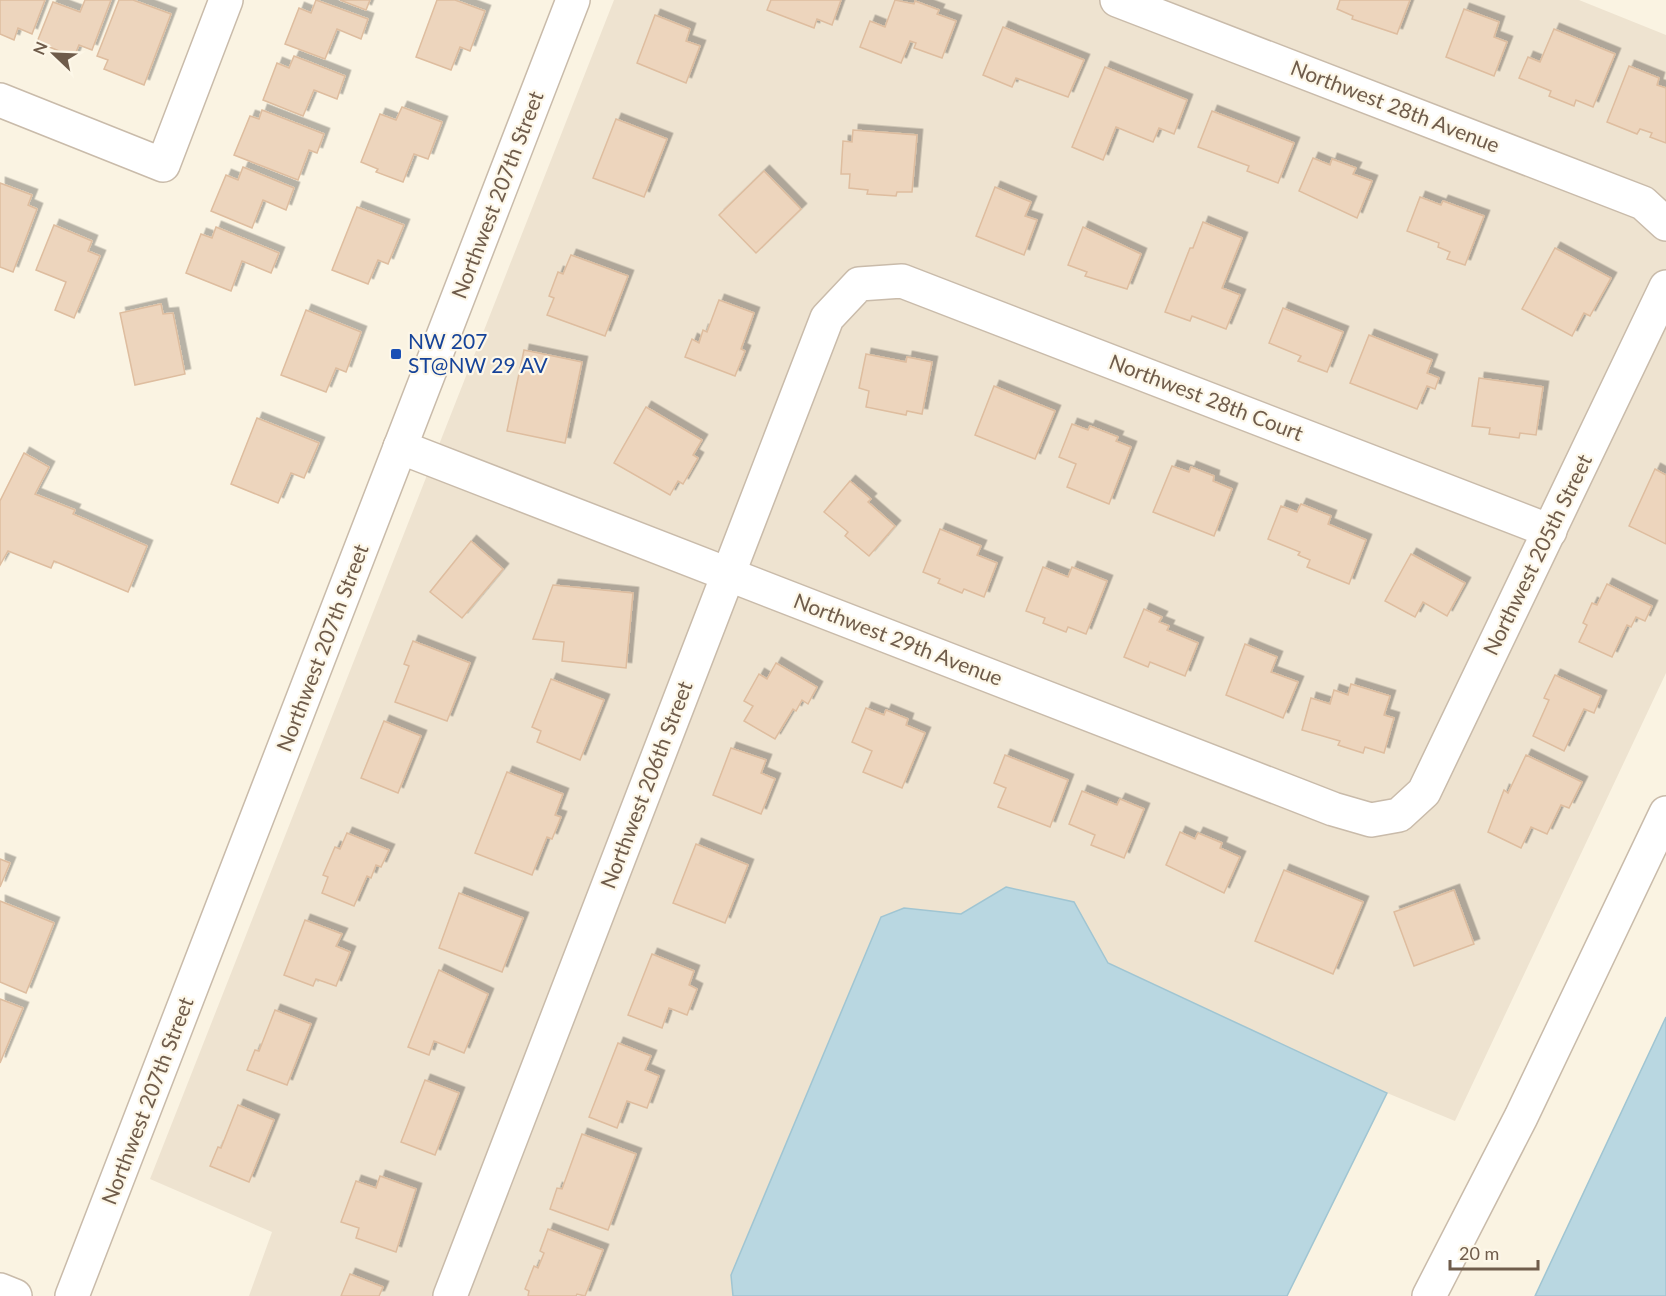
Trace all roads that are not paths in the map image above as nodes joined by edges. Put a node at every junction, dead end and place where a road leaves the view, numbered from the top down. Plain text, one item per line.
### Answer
1 (226, 0) edge
2 (573, 0) edge
3 (1118, 0) edge
4 (0, 100) edge
5 (1666, 224) edge
6 (859, 284) joint
7 (1666, 286) edge
8 (400, 447) junction
9 (1550, 531) junction
10 (728, 574) junction
11 (1666, 813) edge
12 (1399, 815) joint
13 (0, 1290) edge
14 (15, 1296) edge
15 (72, 1296) edge
16 (450, 1296) edge
17 (1429, 1296) edge

1 - 4 street
2 - 8 street, Northwest 207th Street
3 - 5 street, Northwest 28th Avenue
6 - 9 street, Northwest 28th Court
6 - 10 street, Northwest 206th Street
7 - 9 street, Northwest 205th Street
8 - 10 street, Northwest 29th Avenue
8 - 15 street, Northwest 207th Street
9 - 12 street, Northwest 205th Street
10 - 12 street, Northwest 29th Avenue
10 - 16 street, Northwest 206th Street
11 - 17 street
13 - 14 street

